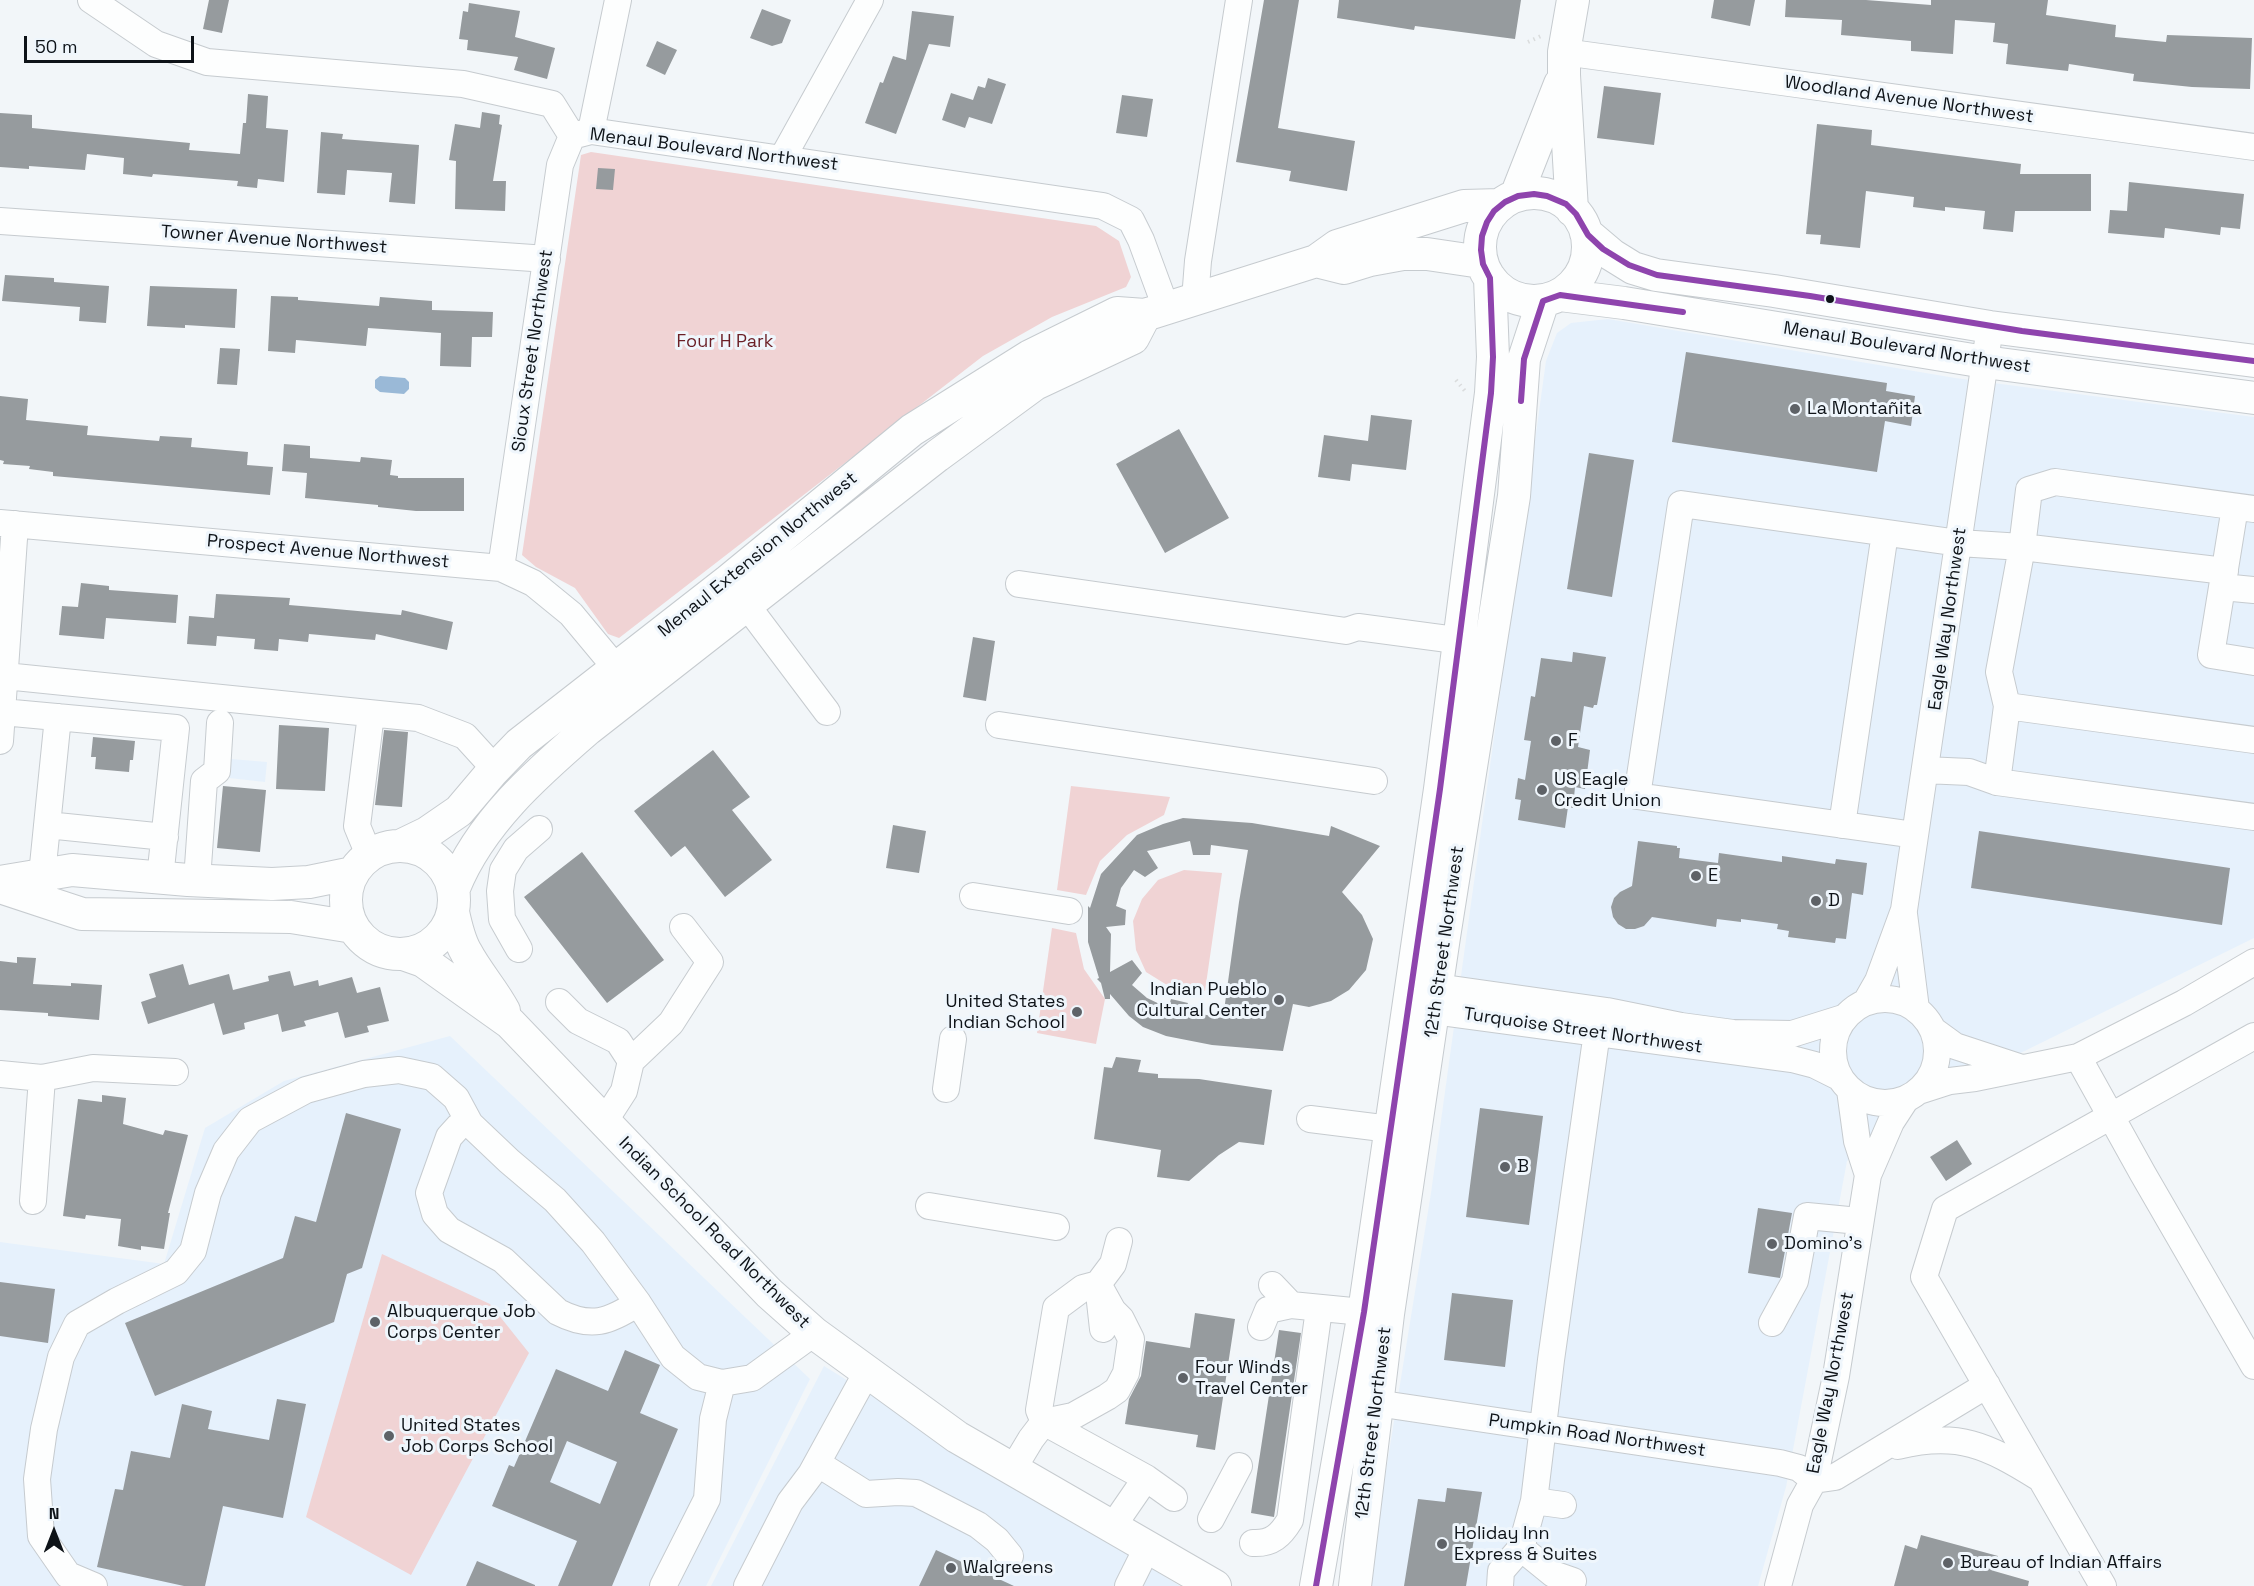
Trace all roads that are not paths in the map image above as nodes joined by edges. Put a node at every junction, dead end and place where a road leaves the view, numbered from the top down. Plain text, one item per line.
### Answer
1 (91, 0) edge
2 (618, 0) edge
3 (870, 0) edge
4 (1239, 0) edge
5 (1573, 0) edge
6 (1564, 63) junction
7 (581, 133) junction
8 (2254, 147) edge
9 (783, 158) junction
10 (1508, 201) junction
11 (0, 221) edge
12 (1579, 222) junction
13 (547, 259) junction
14 (1317, 261) junction
15 (1485, 270) junction
16 (1552, 298) junction
17 (1169, 308) junction
18 (1990, 327) junction
19 (1985, 362) junction
20 (2254, 362) edge
21 (2254, 398) edge
22 (2245, 508) edge
23 (8, 524) edge
24 (1885, 533) junction
25 (1959, 543) junction
26 (2022, 547) junction
27 (501, 568) junction
28 (2224, 579) junction
29 (728, 581) junction
30 (1019, 584) dead end
31 (2254, 590) edge
32 (747, 606) junction
33 (1461, 639) junction
34 (1491, 645) junction
35 (2254, 662) edge
36 (616, 668) junction
37 (4, 676) junction
38 (2007, 706) junction
39 (2, 712) junction
40 (827, 712) dead end
41 (372, 714) junction
42 (58, 717) junction
43 (220, 723) dead end
44 (999, 725) dead end
45 (2254, 740) edge
46 (0, 741) edge
47 (495, 769) junction
48 (1925, 770) junction
49 (1374, 782) dead end
50 (1997, 782) junction
51 (169, 789) junction
52 (203, 792) junction
53 (2254, 817) edge
54 (47, 825) junction
55 (1842, 825) junction
56 (539, 829) dead end
57 (1916, 835) junction
58 (165, 837) junction
59 (400, 846) junction
60 (361, 864) junction
61 (42, 875) junction
62 (160, 878) junction
63 (197, 880) junction
64 (0, 882) edge
65 (0, 887) edge
66 (973, 896) dead end
67 (454, 900) junction
68 (1904, 910) junction
69 (1069, 911) dead end
70 (353, 927) junction
71 (683, 927) dead end
72 (519, 949) dead end
73 (403, 954) junction
74 (2254, 962) edge
75 (1427, 998) junction
76 (560, 1002) dead end
77 (1866, 1002) junction
78 (1916, 1009) junction
79 (1843, 1018) junction
80 (510, 1023) junction
81 (1933, 1030) junction
82 (1598, 1032) junction
83 (2254, 1036) edge
84 (953, 1039) dead end
85 (2078, 1057) junction
86 (631, 1061) junction
87 (2025, 1069) junction
88 (175, 1072) dead end
89 (0, 1074) edge
90 (42, 1078) junction
91 (1844, 1083) junction
92 (946, 1089) dead end
93 (1912, 1095) junction
94 (2112, 1116) junction
95 (1310, 1119) dead end
96 (604, 1122) junction
97 (470, 1124) junction
98 (1390, 1129) junction
99 (1868, 1175) junction
100 (33, 1201) dead end
101 (929, 1206) dead end
102 (1859, 1221) junction
103 (1056, 1227) dead end
104 (1119, 1241) dead end
105 (1098, 1284) junction
106 (1272, 1285) dead end
107 (638, 1303) junction
108 (1291, 1305) junction
109 (1319, 1309) junction
110 (1376, 1313) junction
111 (1772, 1323) dead end
112 (1261, 1327) dead end
113 (1103, 1329) dead end
114 (814, 1333) junction
115 (2254, 1366) edge
116 (867, 1372) junction
117 (722, 1383) junction
118 (1987, 1386) junction
119 (1376, 1403) junction
120 (1044, 1422) junction
121 (1542, 1429) junction
122 (1880, 1450) junction
123 (817, 1463) junction
124 (1239, 1466) dead end
125 (1013, 1469) junction
126 (1146, 1479) junction
127 (2041, 1479) junction
128 (1814, 1480) junction
129 (1174, 1498) dead end
130 (1534, 1501) junction
131 (1563, 1506) dead end
132 (1211, 1519) dead end
133 (1113, 1526) junction
134 (1253, 1543) dead end
135 (1148, 1546) junction
136 (1521, 1548) junction
137 (1010, 1556) dead end
138 (1557, 1580) edge
139 (94, 1586) edge
140 (663, 1586) edge
141 (747, 1586) edge
142 (1128, 1586) edge
143 (1215, 1586) edge
144 (1316, 1586) edge
145 (1354, 1586) edge
146 (1500, 1586) edge
147 (1778, 1586) edge
148 (2103, 1586) edge

1 - 7 street, Menaul Boulevard Northwest
2 - 7 street, Sioux Street Northwest
3 - 9 street
4 - 17 street
5 - 6 main road
6 - 8 street, Woodland Avenue Northwest
6 - 10 main road
6 - 12 main road
7 - 9 street, Menaul Boulevard Northwest
7 - 13 street, Sioux Street Northwest
9 - 17 street, Menaul Boulevard Northwest
10 - 12 main road
10 - 14 main road
10 - 15 main road
11 - 13 street, Towner Avenue Northwest
12 - 16 main road
12 - 18 main road, Menaul Boulevard Northwest
13 - 27 street, Sioux Street Northwest
14 - 15 main road
14 - 17 main road
15 - 16 main road
15 - 33 main road, 12th Street Northwest
16 - 19 main road, Menaul Boulevard Northwest
16 - 34 main road, 12th Street Northwest
17 - 29 main road, Menaul Extension Northwest
17 - 32 main road, Menaul Extension Northwest
18 - 19 street, Eagle Way Northwest
18 - 20 main road, Menaul Boulevard Northwest
19 - 21 main road, Menaul Boulevard Northwest
19 - 25 street, Eagle Way Northwest
22 - 26 street
22 - 28 street
23 - 27 street, Prospect Avenue Northwest
23 - 37 street
24 - 25 street
24 - 55 street
24 - 55 street
25 - 26 street
25 - 48 street, Eagle Way Northwest
26 - 28 street
26 - 38 street
27 - 36 street, Prospect Avenue Northwest
28 - 31 street
28 - 35 street
29 - 32 street
29 - 36 main road, Menaul Extension Northwest
30 - 33 street
32 - 40 street
32 - 67 main road, Menaul Extension Northwest
33 - 34 street
33 - 75 main road, 12th Street Northwest
34 - 75 main road, 12th Street Northwest
36 - 47 main road, Menaul Extension Northwest
37 - 39 street
37 - 41 street
38 - 45 street
38 - 50 street
39 - 42 street
39 - 46 street
41 - 47 street
41 - 60 street
42 - 51 street
42 - 54 street
43 - 52 street
44 - 49 street
47 - 59 main road, Menaul Extension Northwest
48 - 50 street
48 - 57 street, Eagle Way Northwest
50 - 53 street
51 - 52 street
51 - 58 street
52 - 63 street
54 - 58 street
54 - 61 street
55 - 57 street
56 - 72 street
57 - 68 street, Eagle Way Northwest
58 - 62 street
59 - 60 main road
59 - 67 main road
60 - 63 main road
60 - 70 main road
61 - 62 main road
61 - 64 main road
62 - 63 main road
65 - 70 main road
66 - 69 street
67 - 73 main road
67 - 80 main road, Indian School Road Northwest
68 - 77 street, Eagle Way Northwest
68 - 78 street, Eagle Way Northwest
70 - 73 main road
71 - 86 street
73 - 80 main road, Indian School Road Northwest
74 - 85 street
75 - 79 street, Turquoise Street Northwest
75 - 82 street, Turquoise Street Northwest
75 - 98 main road, 12th Street Northwest
75 - 110 main road, 12th Street Northwest
76 - 86 street
77 - 78 street
77 - 79 street
78 - 81 street
79 - 91 street
80 - 96 main road, Indian School Road Northwest
81 - 87 street
81 - 93 street
82 - 91 street, Turquoise Street Northwest
82 - 121 street
83 - 94 street
84 - 92 street
85 - 87 street
85 - 94 street
86 - 96 street
87 - 93 street
88 - 90 street
89 - 90 street
90 - 100 street
91 - 93 street
91 - 99 street, Eagle Way Northwest
93 - 99 street, Eagle Way Northwest
94 - 115 street
94 - 118 street
95 - 98 street
96 - 114 main road, Indian School Road Northwest
97 - 107 street
97 - 107 street
97 - 139 street
98 - 110 main road, 12th Street Northwest
99 - 102 street, Eagle Way Northwest
101 - 103 street
102 - 111 street
102 - 128 street, Eagle Way Northwest
104 - 105 street
105 - 113 street
105 - 120 street
105 - 120 street
106 - 108 street
107 - 117 street
108 - 109 street
108 - 112 street
109 - 110 street
109 - 134 street
110 - 119 main road, 12th Street Northwest
110 - 144 main road, 12th Street Northwest
114 - 116 main road, Indian School Road Northwest
114 - 117 street
116 - 123 street
116 - 125 main road, Indian School Road Northwest
117 - 140 street
118 - 122 street
118 - 127 street
119 - 121 street, Pumpkin Road Northwest
119 - 145 main road, 12th Street Northwest
120 - 125 street
120 - 126 street
121 - 128 street, Pumpkin Road Northwest
121 - 130 street
122 - 127 street
122 - 128 street
123 - 137 street
123 - 141 street
124 - 132 street
125 - 133 main road, Indian School Road Northwest
126 - 129 street
126 - 133 street
127 - 148 street
128 - 147 street, Eagle Way Northwest
130 - 131 street
130 - 136 street
133 - 135 main road, Indian School Road Northwest
135 - 142 street
135 - 143 main road, Indian School Road Northwest
136 - 138 street
136 - 146 street

